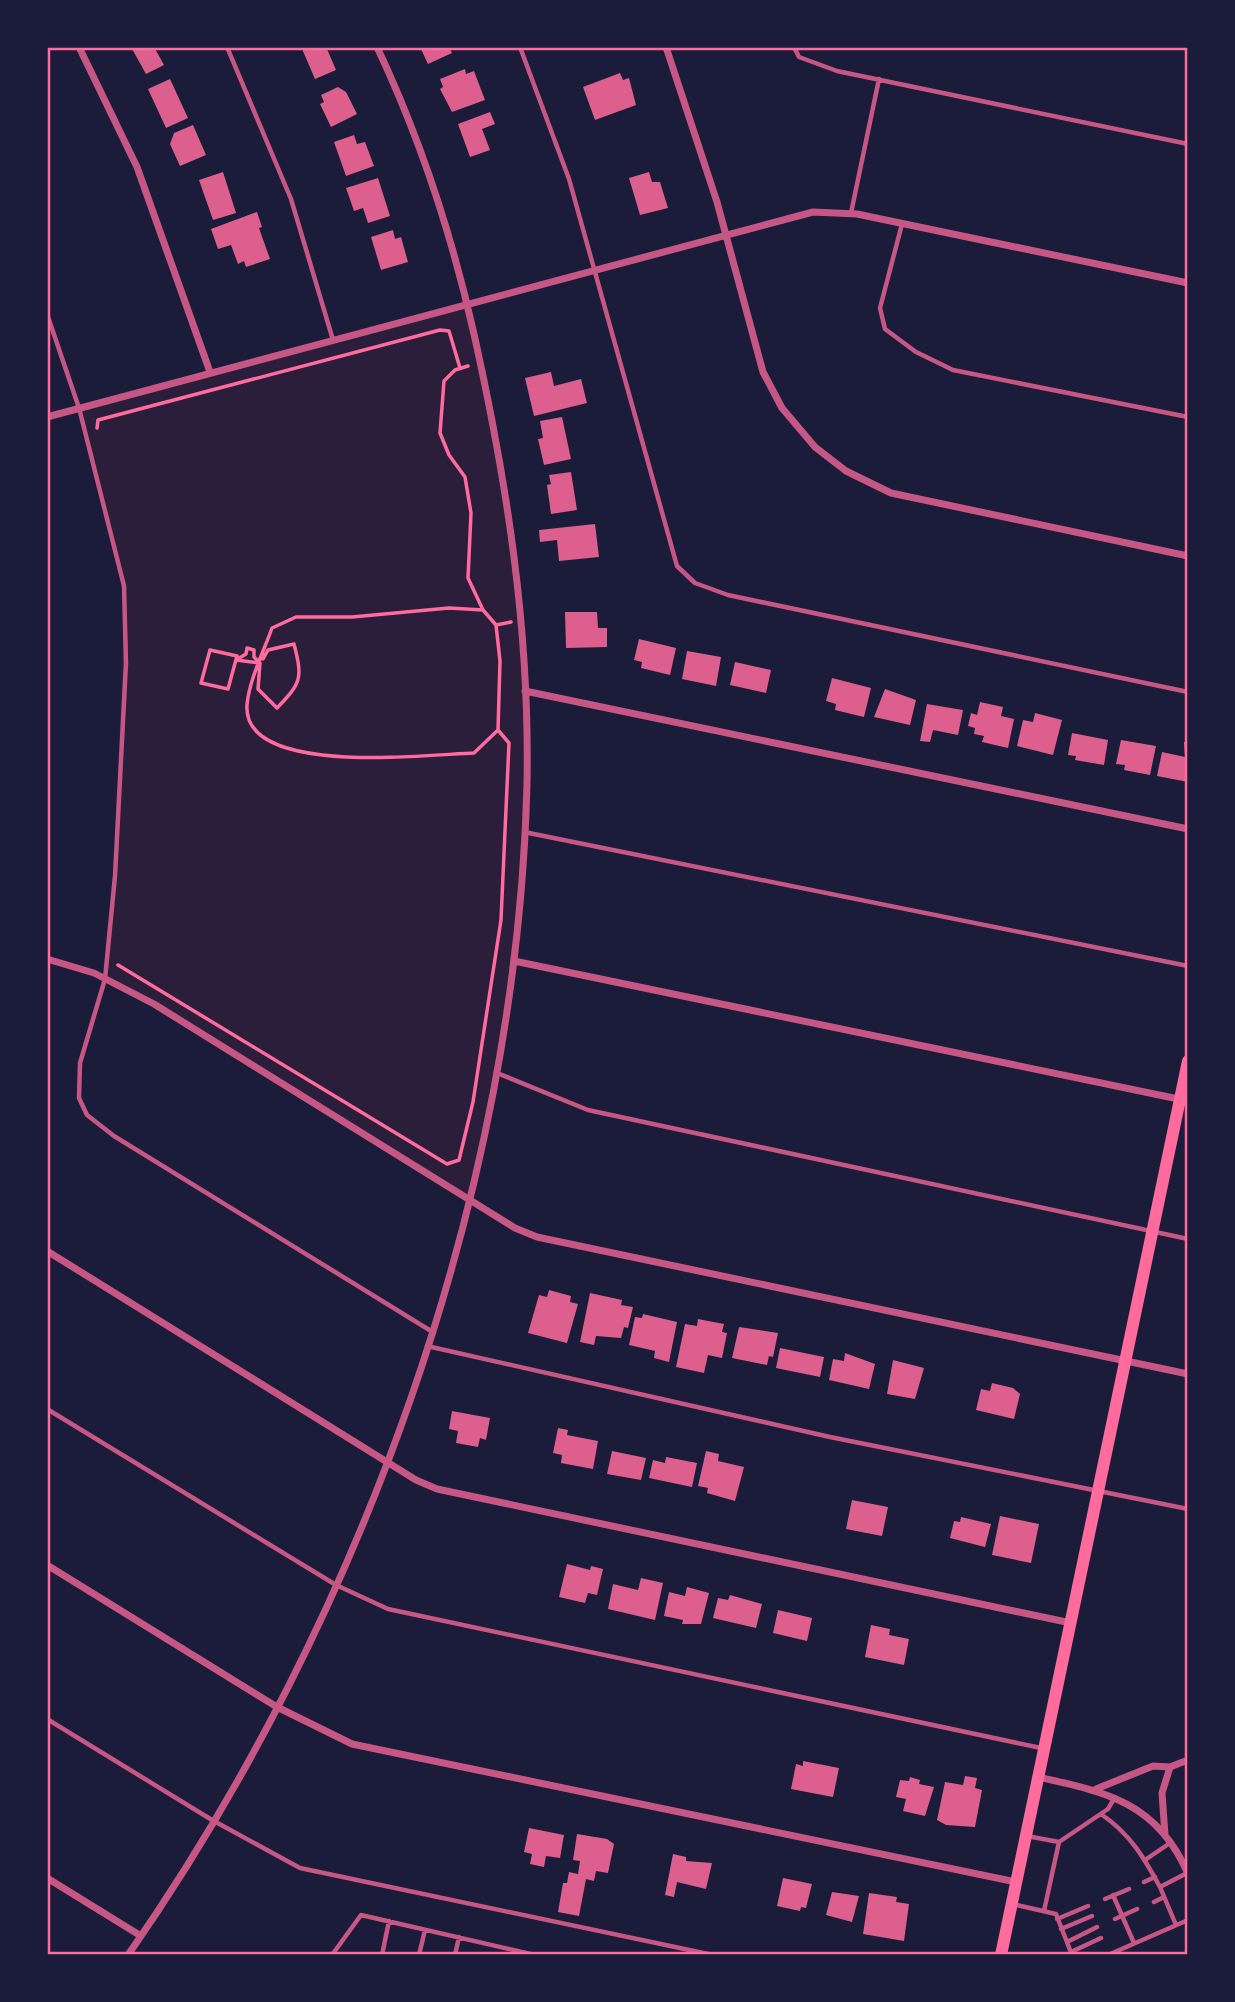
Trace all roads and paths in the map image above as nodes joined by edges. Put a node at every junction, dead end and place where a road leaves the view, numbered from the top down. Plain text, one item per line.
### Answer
1 (79, 47) edge
2 (227, 47) edge
3 (377, 47) edge
4 (520, 47) edge
5 (666, 47) edge
6 (794, 47) edge
7 (879, 79) junction
8 (1188, 144) edge
9 (851, 213) junction
10 (902, 224) junction
11 (726, 236) junction
12 (595, 270) junction
13 (1188, 283) edge
14 (468, 303) junction
15 (47, 314) edge
16 (333, 340) junction
17 (481, 364) junction
18 (460, 368) junction
19 (210, 372) junction
20 (79, 408) junction
21 (47, 417) edge
22 (1188, 417) edge
23 (99, 436) dead end
24 (1188, 556) edge
25 (483, 610) junction
26 (236, 660) junction
27 (260, 663) junction
28 (525, 691) junction
29 (1188, 692) edge
30 (498, 730) junction
31 (1188, 829) edge
32 (524, 832) junction
33 (47, 959) edge
34 (112, 961) dead end
35 (514, 961) junction
36 (1188, 965) edge
37 (105, 979) junction
38 (1188, 1061) edge
39 (497, 1073) junction
40 (1184, 1100) edge
41 (468, 1199) junction
42 (1151, 1231) junction
43 (1188, 1239) edge
44 (47, 1251) edge
45 (431, 1331) junction
46 (426, 1346) junction
47 (1124, 1362) junction
48 (1188, 1374) edge
49 (47, 1409) edge
50 (387, 1462) junction
51 (1097, 1492) junction
52 (1188, 1509) edge
53 (47, 1565) edge
54 (336, 1585) junction
55 (1071, 1623) junction
56 (277, 1707) junction
57 (47, 1719) edge
58 (1044, 1749) junction
59 (1188, 1760) edge
60 (1170, 1767) junction
61 (1038, 1777) junction
62 (1094, 1789) junction
63 (1115, 1797) junction
64 (1101, 1814) junction
65 (212, 1820) junction
66 (1165, 1835) junction
67 (1026, 1836) junction
68 (1059, 1842) junction
69 (1171, 1842) junction
70 (1145, 1860) junction
71 (1188, 1873) edge
72 (1155, 1877) junction
73 (47, 1878) edge
74 (1016, 1882) junction
75 (1144, 1882) dead end
76 (1160, 1887) junction
77 (1129, 1889) dead end
78 (1113, 1895) junction
79 (1164, 1897) junction
80 (1105, 1899) dead end
81 (1154, 1902) dead end
82 (1011, 1904) junction
83 (1118, 1905) junction
84 (1088, 1906) dead end
85 (1109, 1909) dead end
86 (1138, 1909) dead end
87 (1044, 1911) junction
88 (1122, 1915) junction
89 (1092, 1916) dead end
90 (1057, 1919) junction
91 (1115, 1919) dead end
92 (1188, 1920) edge
93 (390, 1921) junction
94 (1176, 1925) junction
95 (1127, 1926) junction
96 (1097, 1927) dead end
97 (1061, 1929) junction
98 (425, 1930) junction
99 (1119, 1930) dead end
100 (141, 1936) junction
101 (458, 1937) junction
102 (1101, 1938) dead end
103 (1067, 1942) junction
104 (1134, 1943) junction
105 (339, 1945) junction
106 (501, 1947) junction
107 (1072, 1953) edge
108 (128, 1955) edge
109 (332, 1955) edge
110 (339, 1955) edge
111 (382, 1955) edge
112 (419, 1955) edge
113 (455, 1955) edge
114 (499, 1955) edge
115 (534, 1955) edge
116 (713, 1955) edge
117 (1001, 1955) edge
118 (1108, 1955) edge

1 - 19 street
2 - 16 lane
3 - 14 street
4 - 12 lane
5 - 11 street
6 - 7 lane
7 - 8 lane
7 - 9 lane
9 - 10 street
9 - 11 street
10 - 13 street
10 - 22 lane
11 - 12 street
11 - 24 street
12 - 14 street
12 - 29 lane
14 - 16 street
14 - 17 street
15 - 20 lane
16 - 19 street
17 - 18 path
17 - 28 street
18 - 23 path
18 - 25 path
19 - 20 street
20 - 21 street
20 - 37 lane
25 - 27 path
25 - 30 path
26 - 26 path
26 - 27 path
26 - 27 path
27 - 27 path
27 - 30 path
28 - 31 street
28 - 32 street
30 - 34 path
32 - 35 street
32 - 36 lane
33 - 37 street
35 - 39 street
35 - 40 street
37 - 41 street
37 - 45 lane
38 - 40 main road
39 - 41 street
39 - 42 lane
40 - 42 main road
41 - 45 street
41 - 47 street
42 - 43 lane
42 - 47 main road
44 - 50 street
45 - 46 street
46 - 50 street
46 - 51 lane
47 - 48 street
47 - 51 main road
49 - 54 lane
50 - 54 street
50 - 55 street
51 - 52 lane
51 - 55 main road
53 - 56 street
54 - 56 street
54 - 58 lane
55 - 58 main road
56 - 65 street
56 - 74 street
57 - 65 lane
58 - 61 main road
59 - 60 street
60 - 62 street
60 - 66 street
61 - 62 street
61 - 67 main road
62 - 63 street
63 - 64 lane
63 - 66 street
64 - 68 lane
64 - 70 lane
65 - 100 street
65 - 116 lane
66 - 69 street
67 - 68 lane
67 - 74 main road
68 - 87 lane
69 - 70 lane
69 - 71 street
70 - 72 lane
71 - 76 lane
72 - 75 lane
72 - 76 lane
73 - 100 street
74 - 82 main road
76 - 79 lane
77 - 78 lane
78 - 80 lane
78 - 83 lane
79 - 81 lane
79 - 94 lane
82 - 87 lane
82 - 117 main road
83 - 85 lane
83 - 88 lane
84 - 90 lane
86 - 88 lane
87 - 90 lane
88 - 91 lane
88 - 95 lane
89 - 97 lane
90 - 97 lane
92 - 94 lane
93 - 98 lane
93 - 105 lane
93 - 111 lane
94 - 104 lane
95 - 99 lane
95 - 104 lane
96 - 103 lane
97 - 103 lane
98 - 101 lane
98 - 112 lane
100 - 108 street
101 - 106 lane
101 - 113 lane
102 - 107 lane
103 - 107 lane
104 - 118 lane
105 - 109 lane
105 - 110 lane
106 - 114 lane
106 - 115 lane

